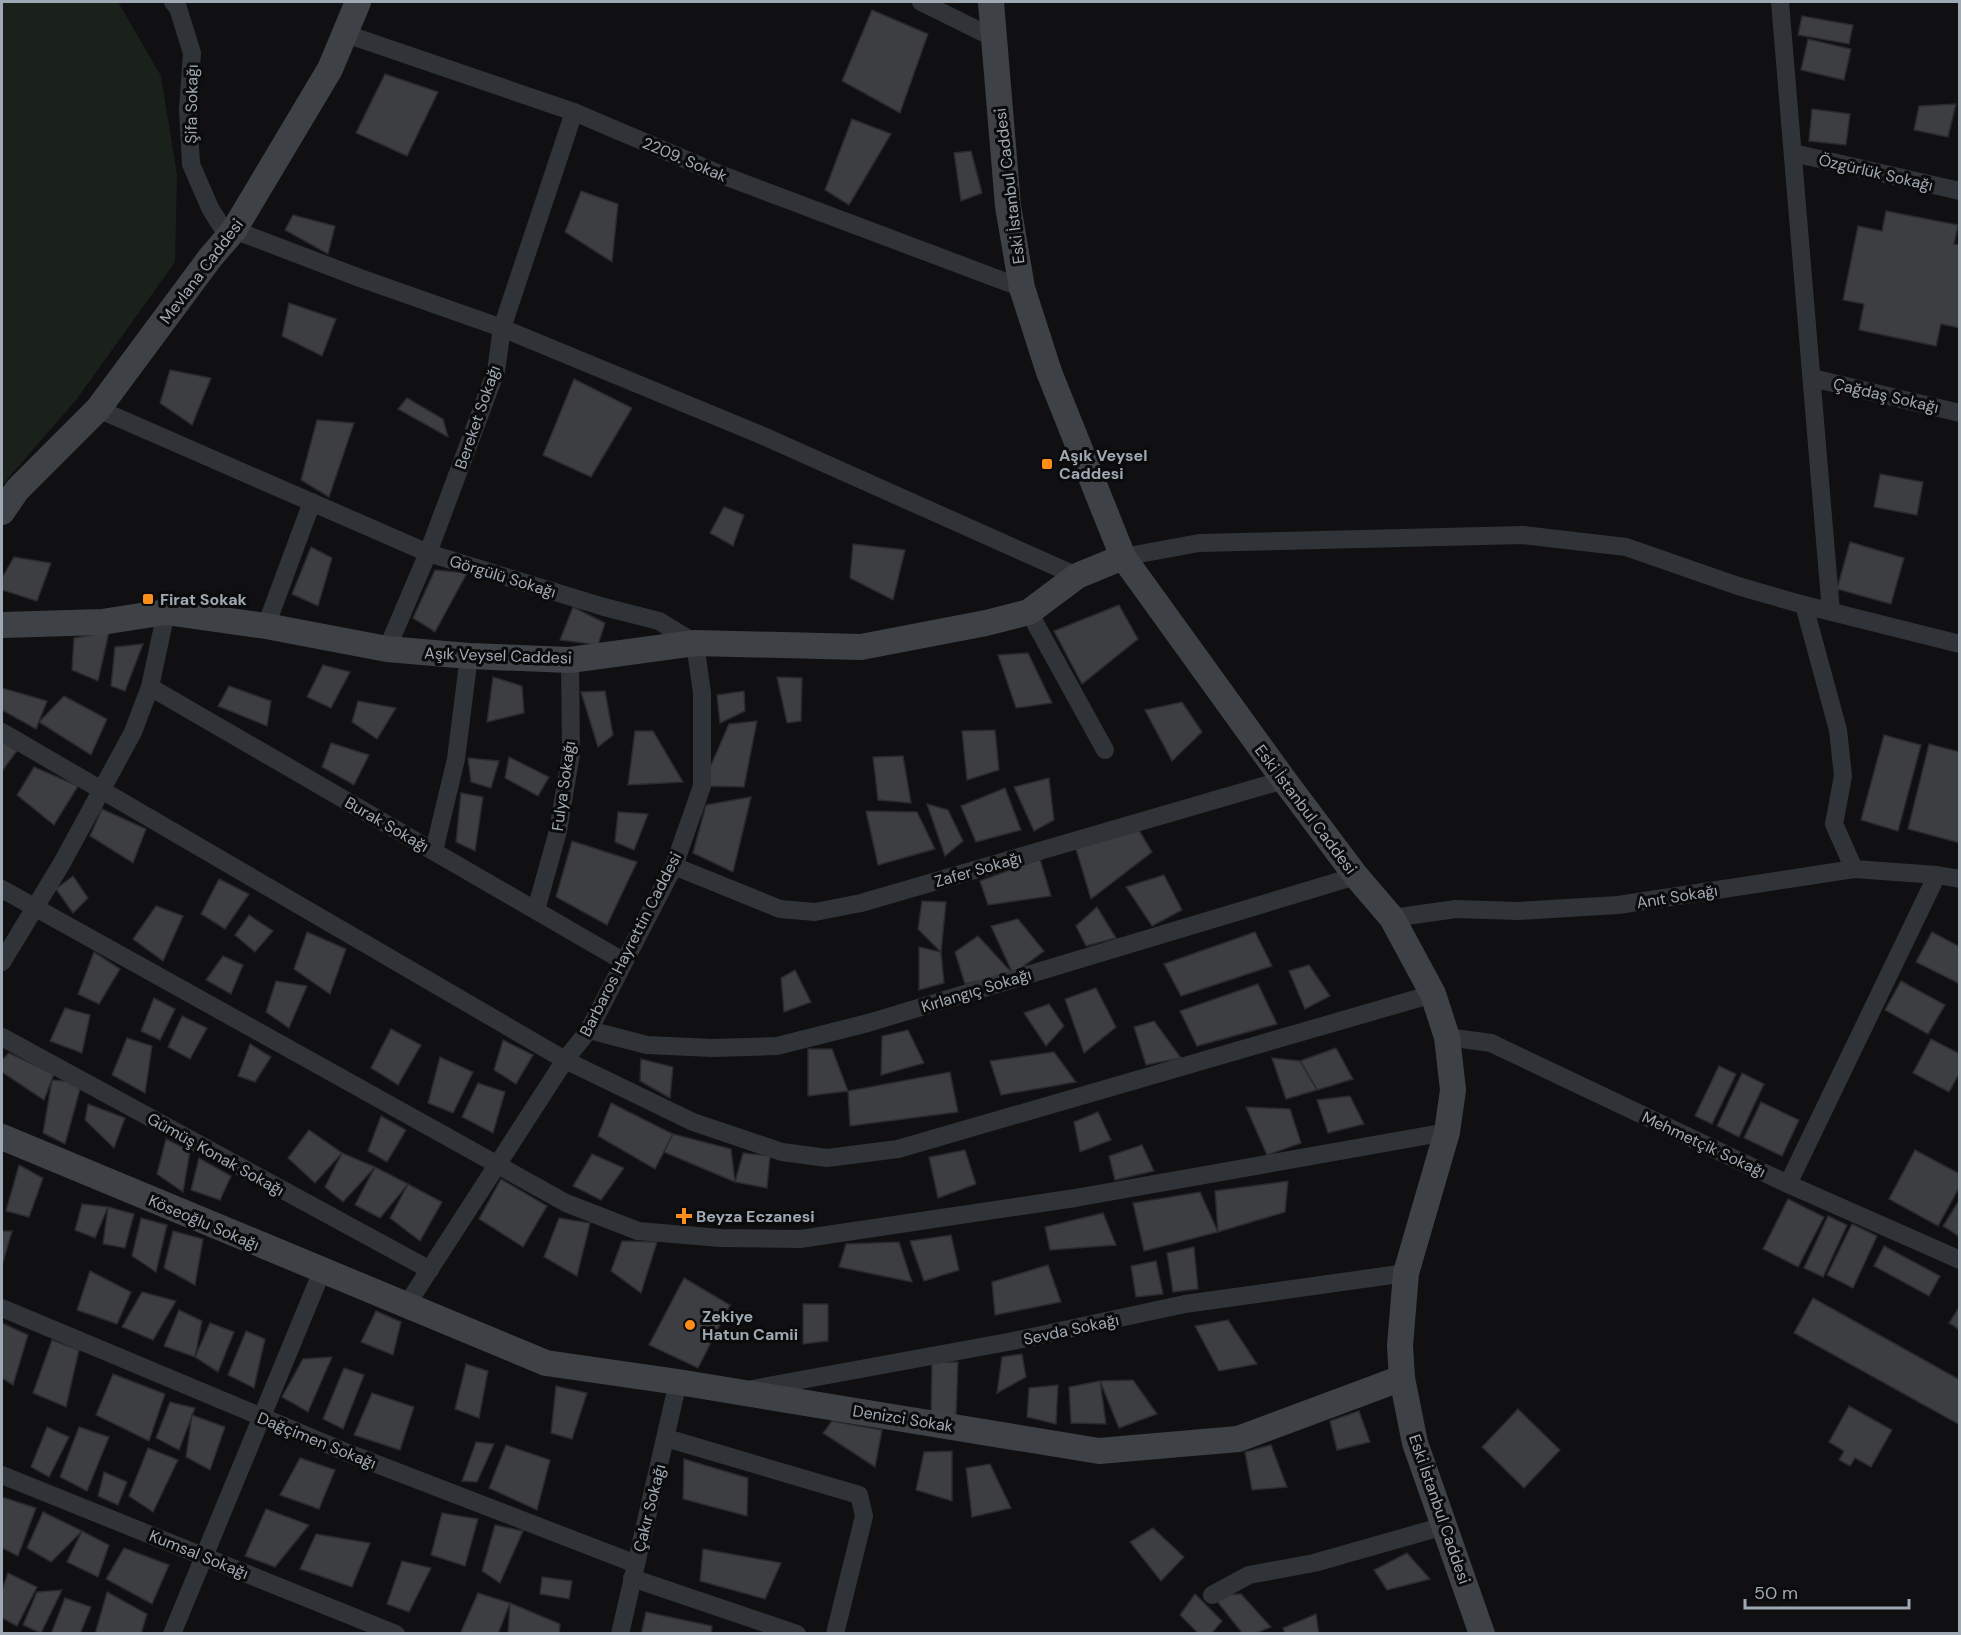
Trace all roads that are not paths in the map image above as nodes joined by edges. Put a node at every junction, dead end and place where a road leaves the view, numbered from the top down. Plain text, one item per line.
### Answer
1 (172, 2) edge
2 (358, 2) edge
3 (921, 2) edge
4 (991, 2) edge
5 (1780, 2) edge
6 (346, 34) junction
7 (994, 38) junction
8 (574, 112) junction
9 (1793, 153) junction
10 (1959, 191) edge
11 (231, 234) junction
12 (1022, 288) junction
13 (502, 327) junction
14 (1812, 378) junction
15 (98, 409) junction
16 (1959, 413) edge
17 (312, 502) junction
18 (2, 512) edge
19 (428, 553) junction
20 (1123, 557) junction
21 (1077, 576) junction
22 (1804, 605) junction
23 (166, 612) junction
24 (1029, 612) junction
25 (1831, 612) junction
26 (2, 625) edge
27 (266, 626) junction
28 (696, 643) junction
29 (1959, 644) edge
30 (387, 649) junction
31 (469, 656) junction
32 (570, 660) junction
33 (150, 687) junction
34 (2, 732) edge
35 (1105, 750) dead end
36 (1284, 780) junction
37 (101, 791) junction
38 (434, 851) junction
39 (674, 866) junction
40 (1854, 869) junction
41 (1937, 875) junction
42 (1356, 876) junction
43 (1959, 879) edge
44 (2, 889) edge
45 (34, 909) junction
46 (536, 910) junction
47 (1392, 918) junction
48 (623, 961) junction
49 (2, 962) edge
50 (1433, 994) junction
51 (589, 1030) junction
52 (2, 1037) edge
53 (1447, 1037) junction
54 (565, 1060) junction
55 (1447, 1132) junction
56 (2, 1137) edge
57 (498, 1165) junction
58 (1788, 1184) junction
59 (1959, 1260) edge
60 (430, 1270) junction
61 (322, 1271) junction
62 (1406, 1273) junction
63 (406, 1306) junction
64 (2, 1308) edge
65 (1402, 1378) junction
66 (678, 1382) junction
67 (738, 1392) junction
68 (262, 1417) junction
69 (666, 1438) junction
70 (2, 1475) edge
71 (1444, 1526) junction
72 (204, 1557) junction
73 (634, 1571) junction
74 (1212, 1595) dead end
75 (172, 1634) edge
76 (396, 1634) edge
77 (620, 1634) edge
78 (797, 1634) edge
79 (835, 1634) edge
80 (1482, 1634) edge

1 - 11 street, Şifa Sokağı
2 - 6 street, Mevlana Caddesi
3 - 7 street
4 - 7 street, Eski İstanbul Caddesi
5 - 9 street
6 - 8 street, 2209. Sokak
6 - 11 street, Mevlana Caddesi
7 - 12 street, Eski İstanbul Caddesi
8 - 12 street, 2209. Sokak
8 - 13 street, Bereket Sokağı
9 - 10 street, Özgürlük Sokağı
9 - 14 street
11 - 13 street
11 - 15 street, Mevlana Caddesi
12 - 20 street, Eski İstanbul Caddesi
13 - 19 street, Bereket Sokağı
13 - 21 street
14 - 16 street, Çağdaş Sokağı
14 - 25 street
15 - 17 street, Görgülü Sokağı
15 - 18 street, Mevlana Caddesi
17 - 19 street, Görgülü Sokağı
17 - 27 street
19 - 28 street, Görgülü Sokağı
19 - 30 street, Bereket Sokağı
20 - 21 street, Aşık Veysel Caddesi
20 - 22 street
20 - 36 street, Eski İstanbul Caddesi
21 - 24 street, Aşık Veysel Caddesi
22 - 25 street
22 - 40 street
23 - 26 street, Aşık Veysel Caddesi
23 - 27 street, Aşık Veysel Caddesi
23 - 33 street
24 - 28 street, Aşık Veysel Caddesi
24 - 35 street
25 - 29 street
27 - 30 street, Aşık Veysel Caddesi
28 - 32 street, Aşık Veysel Caddesi
28 - 39 street, Barbaros Hayrettin Caddesi
30 - 31 street, Aşık Veysel Caddesi
31 - 32 street, Aşık Veysel Caddesi
31 - 38 street
32 - 46 street, Fulya Sokağı
33 - 37 street
33 - 38 street, Burak Sokağı
34 - 37 street
36 - 39 street, Zafer Sokağı
36 - 42 street, Eski İstanbul Caddesi
37 - 45 street
37 - 54 street
38 - 46 street, Burak Sokağı
39 - 48 street, Barbaros Hayrettin Caddesi
40 - 41 street, Anıt Sokağı
40 - 47 street, Anıt Sokağı
41 - 43 street, Anıt Sokağı
41 - 58 street
42 - 47 street, Eski İstanbul Caddesi
42 - 51 street, Kırlangıç Sokağı
44 - 45 street
45 - 49 street
45 - 57 street
46 - 48 street, Burak Sokağı
47 - 50 street, Eski İstanbul Caddesi
48 - 51 street, Barbaros Hayrettin Caddesi
50 - 53 street, Eski İstanbul Caddesi
50 - 54 street
51 - 54 street, Barbaros Hayrettin Caddesi
52 - 60 street, Gümüş Konak Sokağı
53 - 55 street, Eski İstanbul Caddesi
53 - 58 street, Mehmetçik Sokağı
54 - 57 street, Barbaros Hayrettin Caddesi
55 - 57 street
55 - 62 street, Eski İstanbul Caddesi
56 - 61 street, Köseoğlu Sokağı
57 - 60 street, Barbaros Hayrettin Caddesi
58 - 59 street, Mehmetçik Sokağı
60 - 63 street, Barbaros Hayrettin Caddesi
61 - 63 street, Köseoğlu Sokağı
61 - 68 street
62 - 65 street, Eski İstanbul Caddesi
62 - 67 street, Sevda Sokağı
63 - 66 street, Denizci Sokak
64 - 68 street, Dağçimen Sokağı
65 - 67 street, Denizci Sokak
65 - 71 street, Eski İstanbul Caddesi
66 - 67 street, Denizci Sokak
66 - 69 street, Çakır Sokağı
68 - 72 street
68 - 73 street, Dağçimen Sokağı
69 - 73 street, Çakır Sokağı
69 - 79 street
70 - 72 street, Kumsal Sokağı
71 - 74 street
71 - 80 street, Eski İstanbul Caddesi
72 - 75 street
72 - 76 street, Kumsal Sokağı
73 - 77 street, Çakır Sokağı
73 - 78 street, Dağçimen Sokağı

